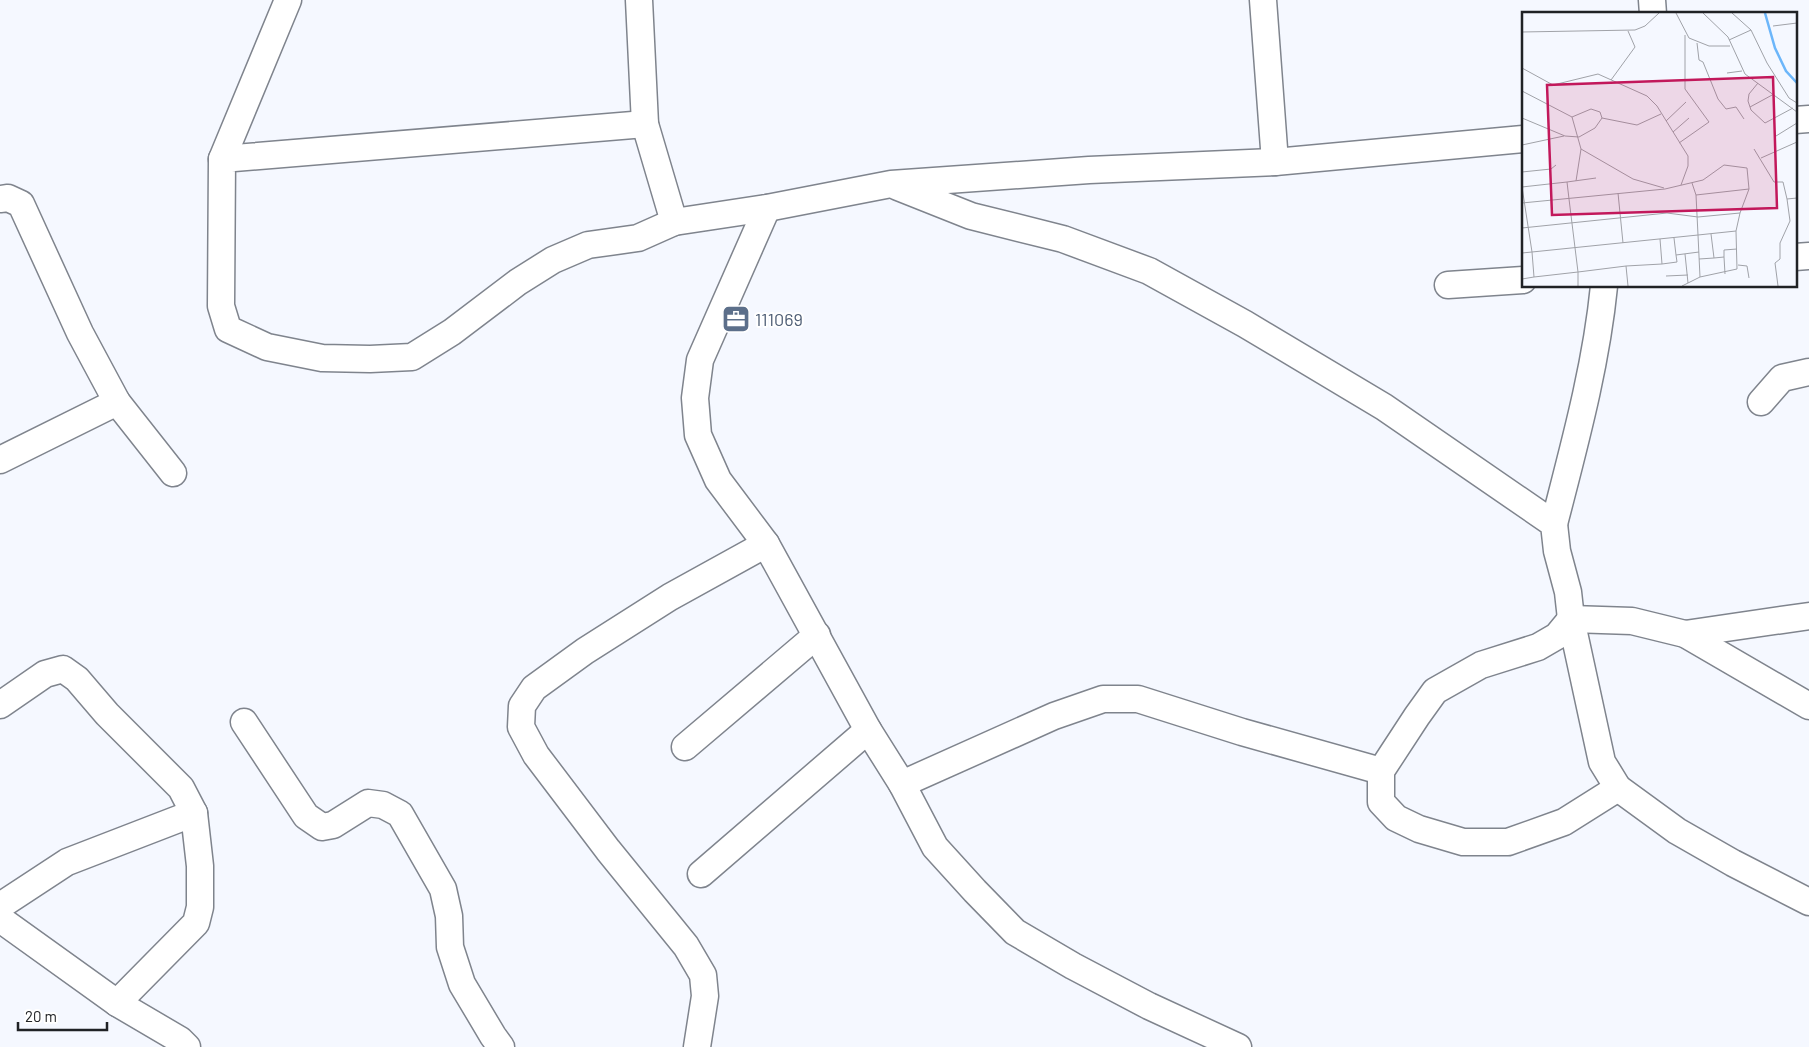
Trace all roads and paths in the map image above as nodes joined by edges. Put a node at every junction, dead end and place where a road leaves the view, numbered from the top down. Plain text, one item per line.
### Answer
1 (288, 0) edge
2 (639, 0) edge
3 (1264, 0) edge
4 (1809, 119) edge
5 (1796, 120) edge
6 (644, 124) junction
7 (1522, 139) edge
8 (222, 159) junction
9 (1275, 162) junction
10 (891, 184) junction
11 (0, 199) edge
12 (767, 208) junction
13 (674, 222) junction
14 (1809, 256) edge
15 (1796, 257) edge
16 (1522, 280) edge
17 (1448, 285) dead end
18 (1604, 288) edge
19 (1809, 372) edge
20 (117, 402) junction
21 (1761, 402) dead end
22 (0, 460) edge
23 (173, 473) dead end
24 (1554, 524) junction
25 (766, 544) junction
26 (1809, 616) edge
27 (1571, 619) junction
28 (1685, 634) junction
29 (817, 635) junction
30 (0, 705) edge
31 (1809, 706) edge
32 (244, 722) dead end
33 (868, 730) junction
34 (685, 747) dead end
35 (1381, 771) junction
36 (902, 784) junction
37 (1618, 788) junction
38 (194, 813) junction
39 (701, 874) dead end
40 (1809, 902) edge
41 (0, 906) edge
42 (0, 919) edge
43 (117, 1003) junction
44 (187, 1047) edge
45 (501, 1047) edge
46 (697, 1047) edge
47 (1238, 1047) edge

1 - 8 street
2 - 6 street
3 - 9 street
4 - 5 street
6 - 8 street
6 - 13 street
7 - 9 street
8 - 13 street
9 - 10 street
10 - 12 street
10 - 24 street
11 - 20 street
12 - 13 street
12 - 25 street
14 - 15 street
16 - 17 street
18 - 24 street
19 - 21 street
20 - 22 street
20 - 23 street
24 - 27 street
25 - 29 street
25 - 46 street
26 - 28 street
27 - 28 street
27 - 35 street
27 - 37 street
28 - 31 street
29 - 33 street
29 - 34 street
30 - 38 street
32 - 45 street
33 - 36 street
33 - 39 street
35 - 36 street
35 - 37 street
36 - 47 street
37 - 40 street
38 - 41 street
38 - 43 street
42 - 43 street
43 - 44 street

